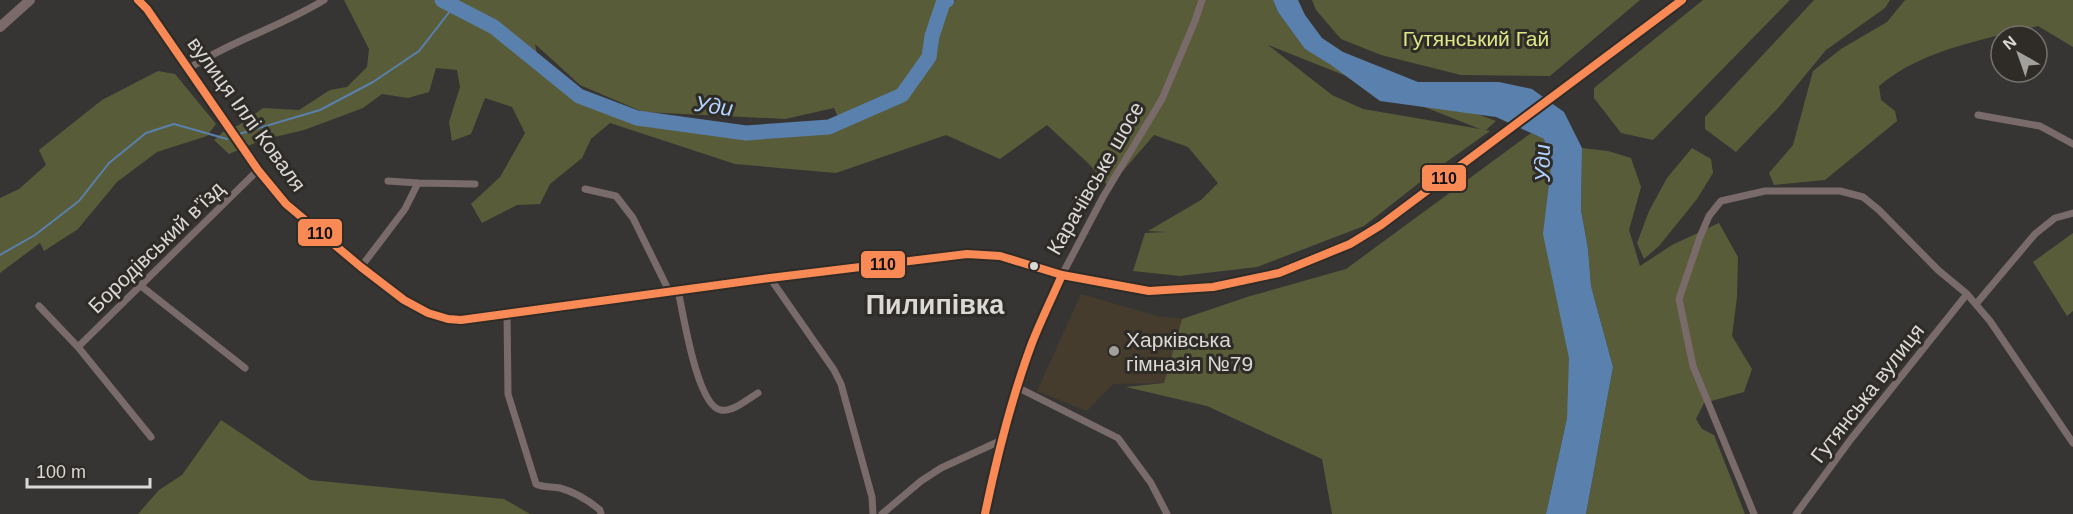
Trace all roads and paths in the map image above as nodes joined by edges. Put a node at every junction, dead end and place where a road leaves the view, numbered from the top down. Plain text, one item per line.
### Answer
1 (30, 0) edge
2 (138, 0) edge
3 (324, 0) edge
4 (1202, 0) edge
5 (1682, 0) edge
6 (0, 27) edge
7 (188, 69) junction
8 (1978, 115) dead end
9 (2073, 144) edge
10 (258, 170) junction
11 (388, 181) dead end
12 (418, 183) junction
13 (475, 184) dead end
14 (585, 189) dead end
15 (2073, 213) edge
16 (361, 267) junction
17 (1062, 275) junction
18 (770, 278) junction
19 (141, 286) junction
20 (674, 290) junction
21 (1967, 294) junction
22 (1976, 304) junction
23 (39, 306) dead end
24 (507, 314) junction
25 (78, 347) junction
26 (245, 368) dead end
27 (1017, 387) junction
28 (758, 393) dead end
29 (151, 437) dead end
30 (1002, 440) junction
31 (2073, 443) edge
32 (601, 514) edge
33 (873, 514) edge
34 (882, 514) edge
35 (985, 514) edge
36 (1167, 514) edge
37 (1754, 514) edge
38 (1796, 514) edge

1 - 6 main road
2 - 7 main road, вулиця Іллі Коваля
3 - 7 street
4 - 17 street, Карачівське шосе
5 - 17 main road, вулиця Іллі Коваля
7 - 10 main road, вулиця Іллі Коваля
8 - 9 street
10 - 16 main road, вулиця Іллі Коваля
10 - 19 street, Бородівський в’їзд
11 - 12 street
12 - 13 street
12 - 16 street
14 - 20 street
15 - 22 street
16 - 24 main road, вулиця Іллі Коваля
17 - 18 main road, вулиця Іллі Коваля
17 - 27 main road, Карачівське шосе
18 - 20 main road, вулиця Іллі Коваля
18 - 33 street
19 - 25 street, Бородівський в’їзд
19 - 26 street
20 - 24 main road, вулиця Іллі Коваля
20 - 28 street
21 - 22 street
21 - 37 street
21 - 38 street, Гутянська вулиця
22 - 31 street
23 - 25 street
24 - 32 street
25 - 29 street
27 - 30 main road, Карачівське шосе
27 - 36 street
30 - 34 street
30 - 35 main road, Карачівське шосе

